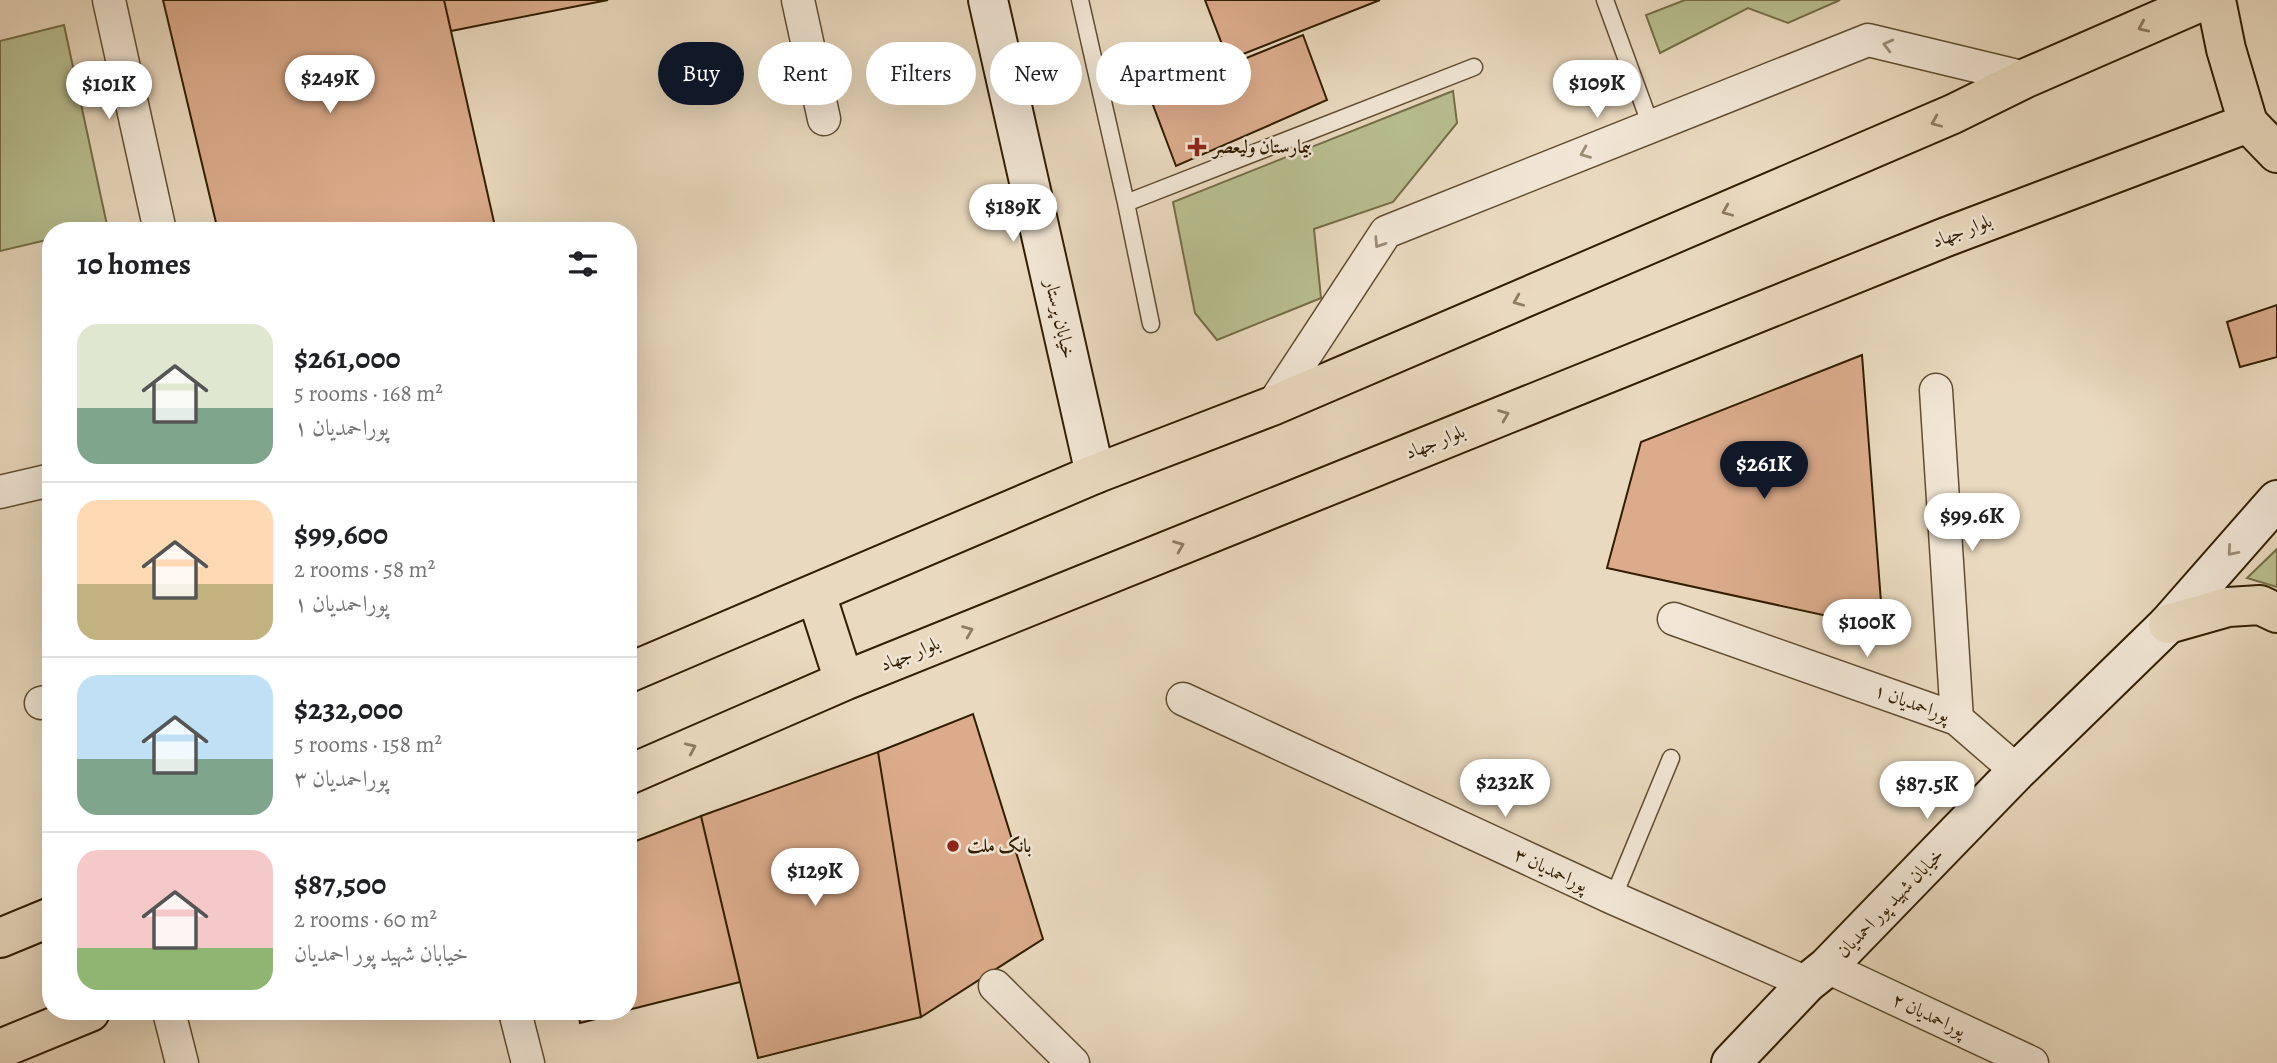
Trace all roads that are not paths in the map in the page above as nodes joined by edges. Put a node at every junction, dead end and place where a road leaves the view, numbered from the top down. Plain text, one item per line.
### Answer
1 (109, 0) edge
2 (798, 0) edge
3 (988, 0) edge
4 (1080, 0) edge
5 (1605, 0) edge
6 (2205, 0) edge
7 (2216, 0) edge
8 (1474, 67) dead end
9 (2026, 79) junction
10 (824, 119) dead end
11 (2248, 123) junction
12 (1651, 126) junction
13 (2277, 153) edge
14 (1126, 202) junction
15 (158, 222) edge
16 (1151, 324) dead end
17 (1936, 390) dead end
18 (1272, 406) junction
19 (1096, 474) junction
20 (42, 482) edge
21 (0, 492) edge
22 (2277, 500) edge
23 (816, 594) junction
24 (2277, 613) edge
25 (1674, 619) dead end
26 (2168, 624) junction
27 (637, 669) edge
28 (844, 681) junction
29 (1183, 699) dead end
30 (1957, 719) junction
31 (1671, 758) dead end
32 (637, 771) edge
33 (2017, 771) junction
34 (1613, 898) junction
35 (42, 921) edge
36 (0, 938) edge
37 (1817, 975) junction
38 (995, 986) dead end
39 (71, 1020) edge
40 (171, 1020) edge
41 (517, 1020) edge
42 (0, 1049) edge
43 (182, 1063) edge
44 (528, 1063) edge
45 (1073, 1063) edge
46 (1731, 1063) edge
47 (2032, 1063) edge

1 - 15 street
2 - 10 street
3 - 19 street, خیابان پرستار
4 - 14 lane
5 - 12 lane
6 -> 9 main road
7 - 11 main road
8 - 14 lane
9 -> 12 street
9 -> 18 main road
11 - 13 main road
28 -> 11 main road, بلوار جهاد
12 -> 18 street
14 - 16 lane
17 - 30 street
18 - 19 main road
19 - 23 main road
20 - 21 street
22 -> 26 street, خیابان شهید پور احمدیان
23 - 27 main road
23 - 28 main road
24 - 26 main road
25 - 30 street, پوراحمدیان ۱
26 - 33 street, خیابان شهید پور احمدیان
32 -> 28 main road, بلوار جهاد
29 - 34 street, پوراحمدیان ۳
30 - 33 street, پوراحمدیان ۱
31 - 34 lane
33 - 37 street, خیابان شهید پور احمدیان
34 - 37 street, پوراحمدیان ۳
35 - 36 main road
37 - 46 street, خیابان شهید پور احمدیان
37 - 47 street, پوراحمدیان ۲
38 - 45 street
39 - 42 main road
40 - 43 street
41 - 44 street

